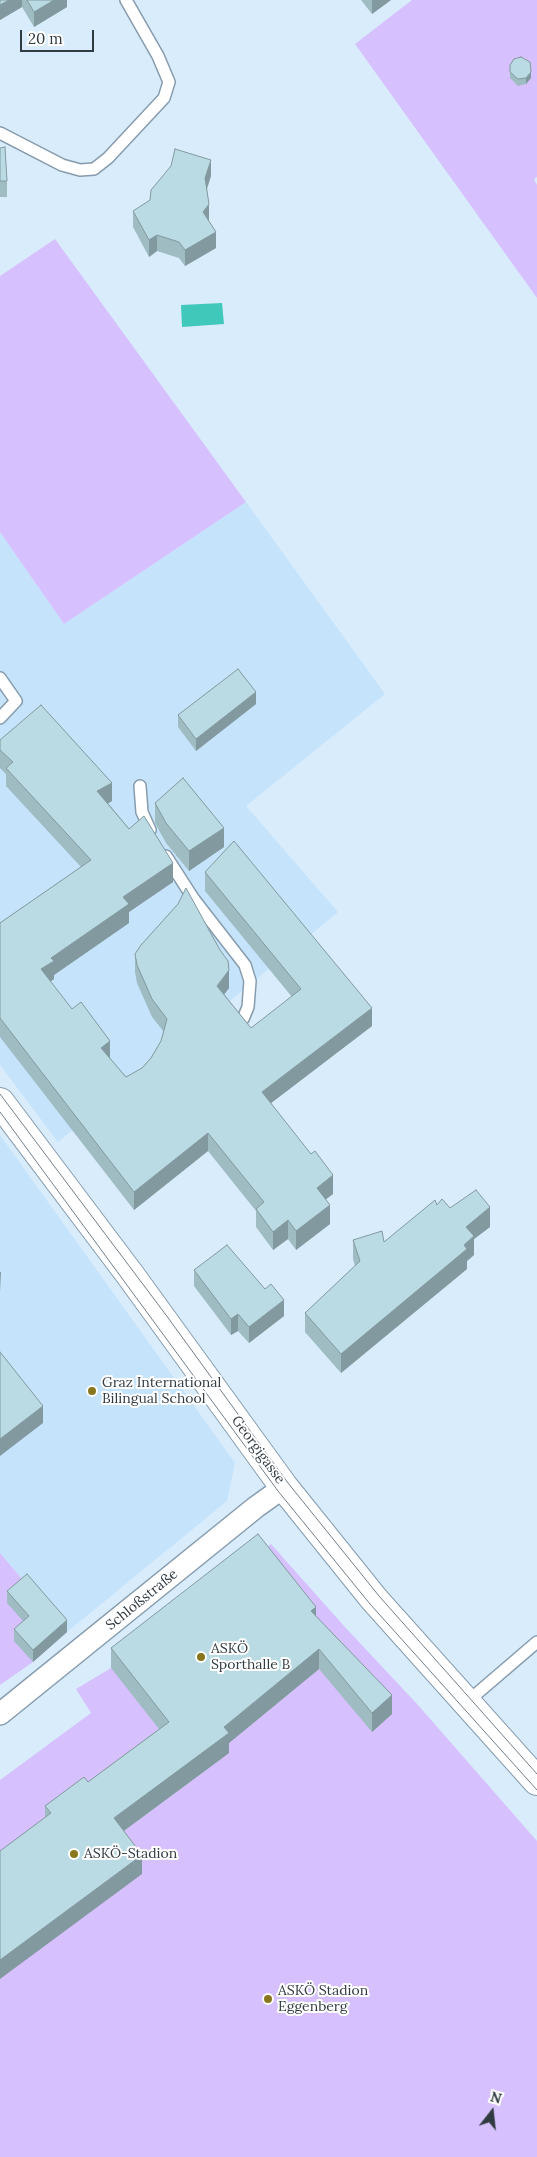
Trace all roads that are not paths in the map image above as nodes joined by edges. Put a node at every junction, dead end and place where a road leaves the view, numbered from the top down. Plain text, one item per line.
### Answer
1 (126, 0) edge
2 (0, 133) edge
3 (0, 678) edge
4 (0, 718) edge
5 (140, 786) dead end
6 (243, 1019) edge
7 (0, 1102) edge
8 (284, 1487) junction
9 (537, 1642) edge
10 (467, 1702) junction
11 (0, 1714) edge
12 (537, 1781) edge

1 - 2 lane
3 - 4 lane
5 - 6 lane
7 - 8 main road, Georgigasse
8 - 10 main road, Georgigasse
8 - 11 street, Schloßstraße
9 - 10 lane
10 - 12 main road, Georgigasse

